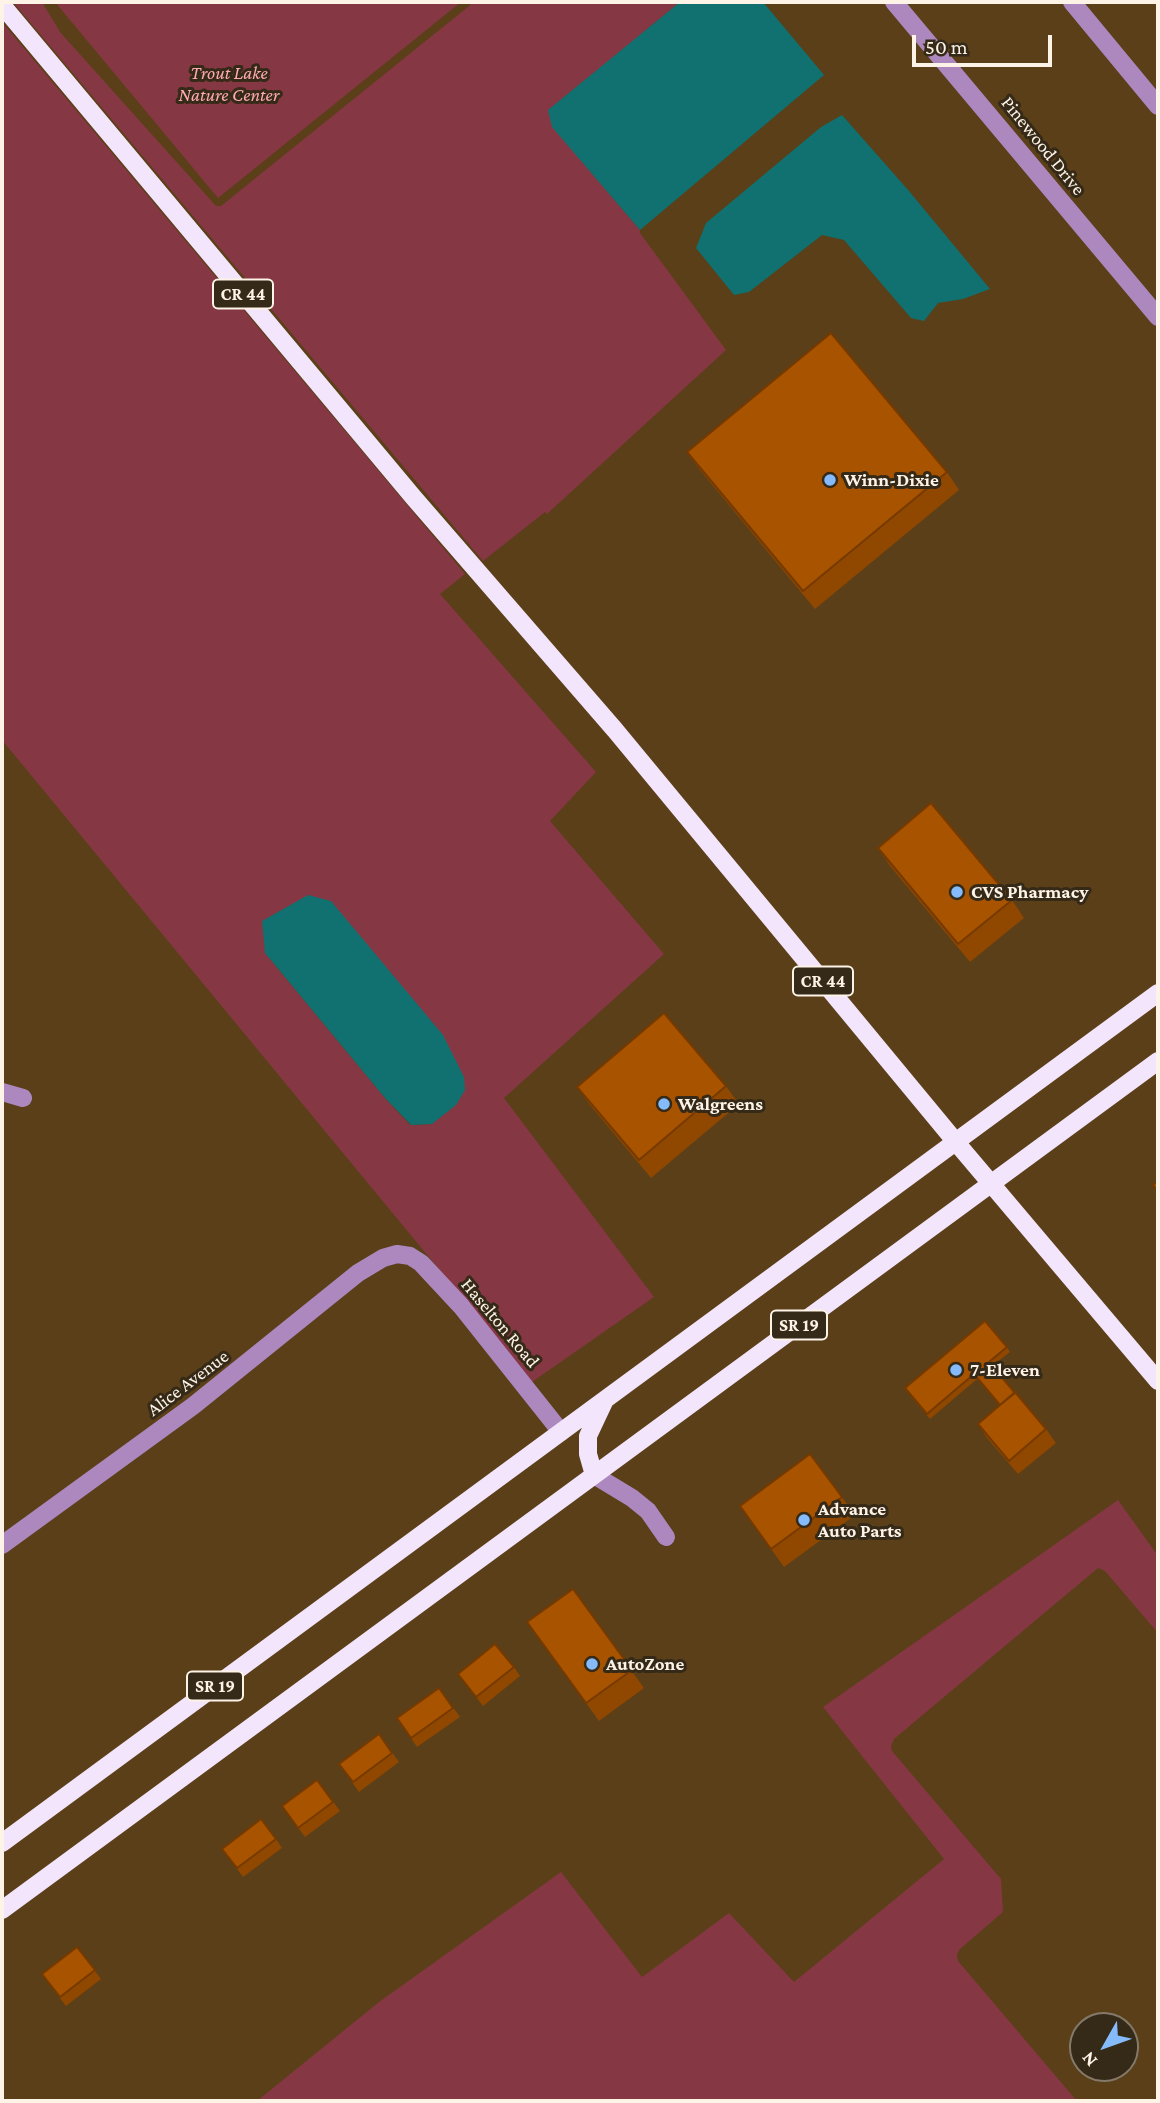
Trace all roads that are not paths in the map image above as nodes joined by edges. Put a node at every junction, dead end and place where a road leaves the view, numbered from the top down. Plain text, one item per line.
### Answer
1 (894, 2) edge
2 (1072, 2) edge
3 (2, 5) edge
4 (1158, 106) edge
5 (1158, 317) edge
6 (1158, 993) edge
7 (1158, 1061) edge
8 (2, 1092) edge
9 (23, 1098) dead end
10 (956, 1141) junction
11 (991, 1184) junction
12 (397, 1254) joint
13 (1158, 1381) edge
14 (606, 1399) junction
15 (561, 1432) junction
16 (594, 1475) junction
17 (666, 1537) dead end
18 (2, 1545) edge
19 (2, 1843) edge
20 (2, 1910) edge

1 - 5 street, Pinewood Drive
2 - 4 street
3 - 10 main road, CR 44
6 - 10 main road, SR 19
7 - 11 main road, SR 19
8 - 9 street
10 - 11 main road, CR 44
10 - 14 main road, SR 19
11 - 13 main road, CR 44
11 - 16 main road, SR 19
12 - 15 street, Haselton Road
12 - 18 street, Alice Avenue
14 - 15 main road, SR 19
14 - 16 main road
15 - 19 main road, SR 19
16 - 17 street
16 - 20 main road, SR 19

